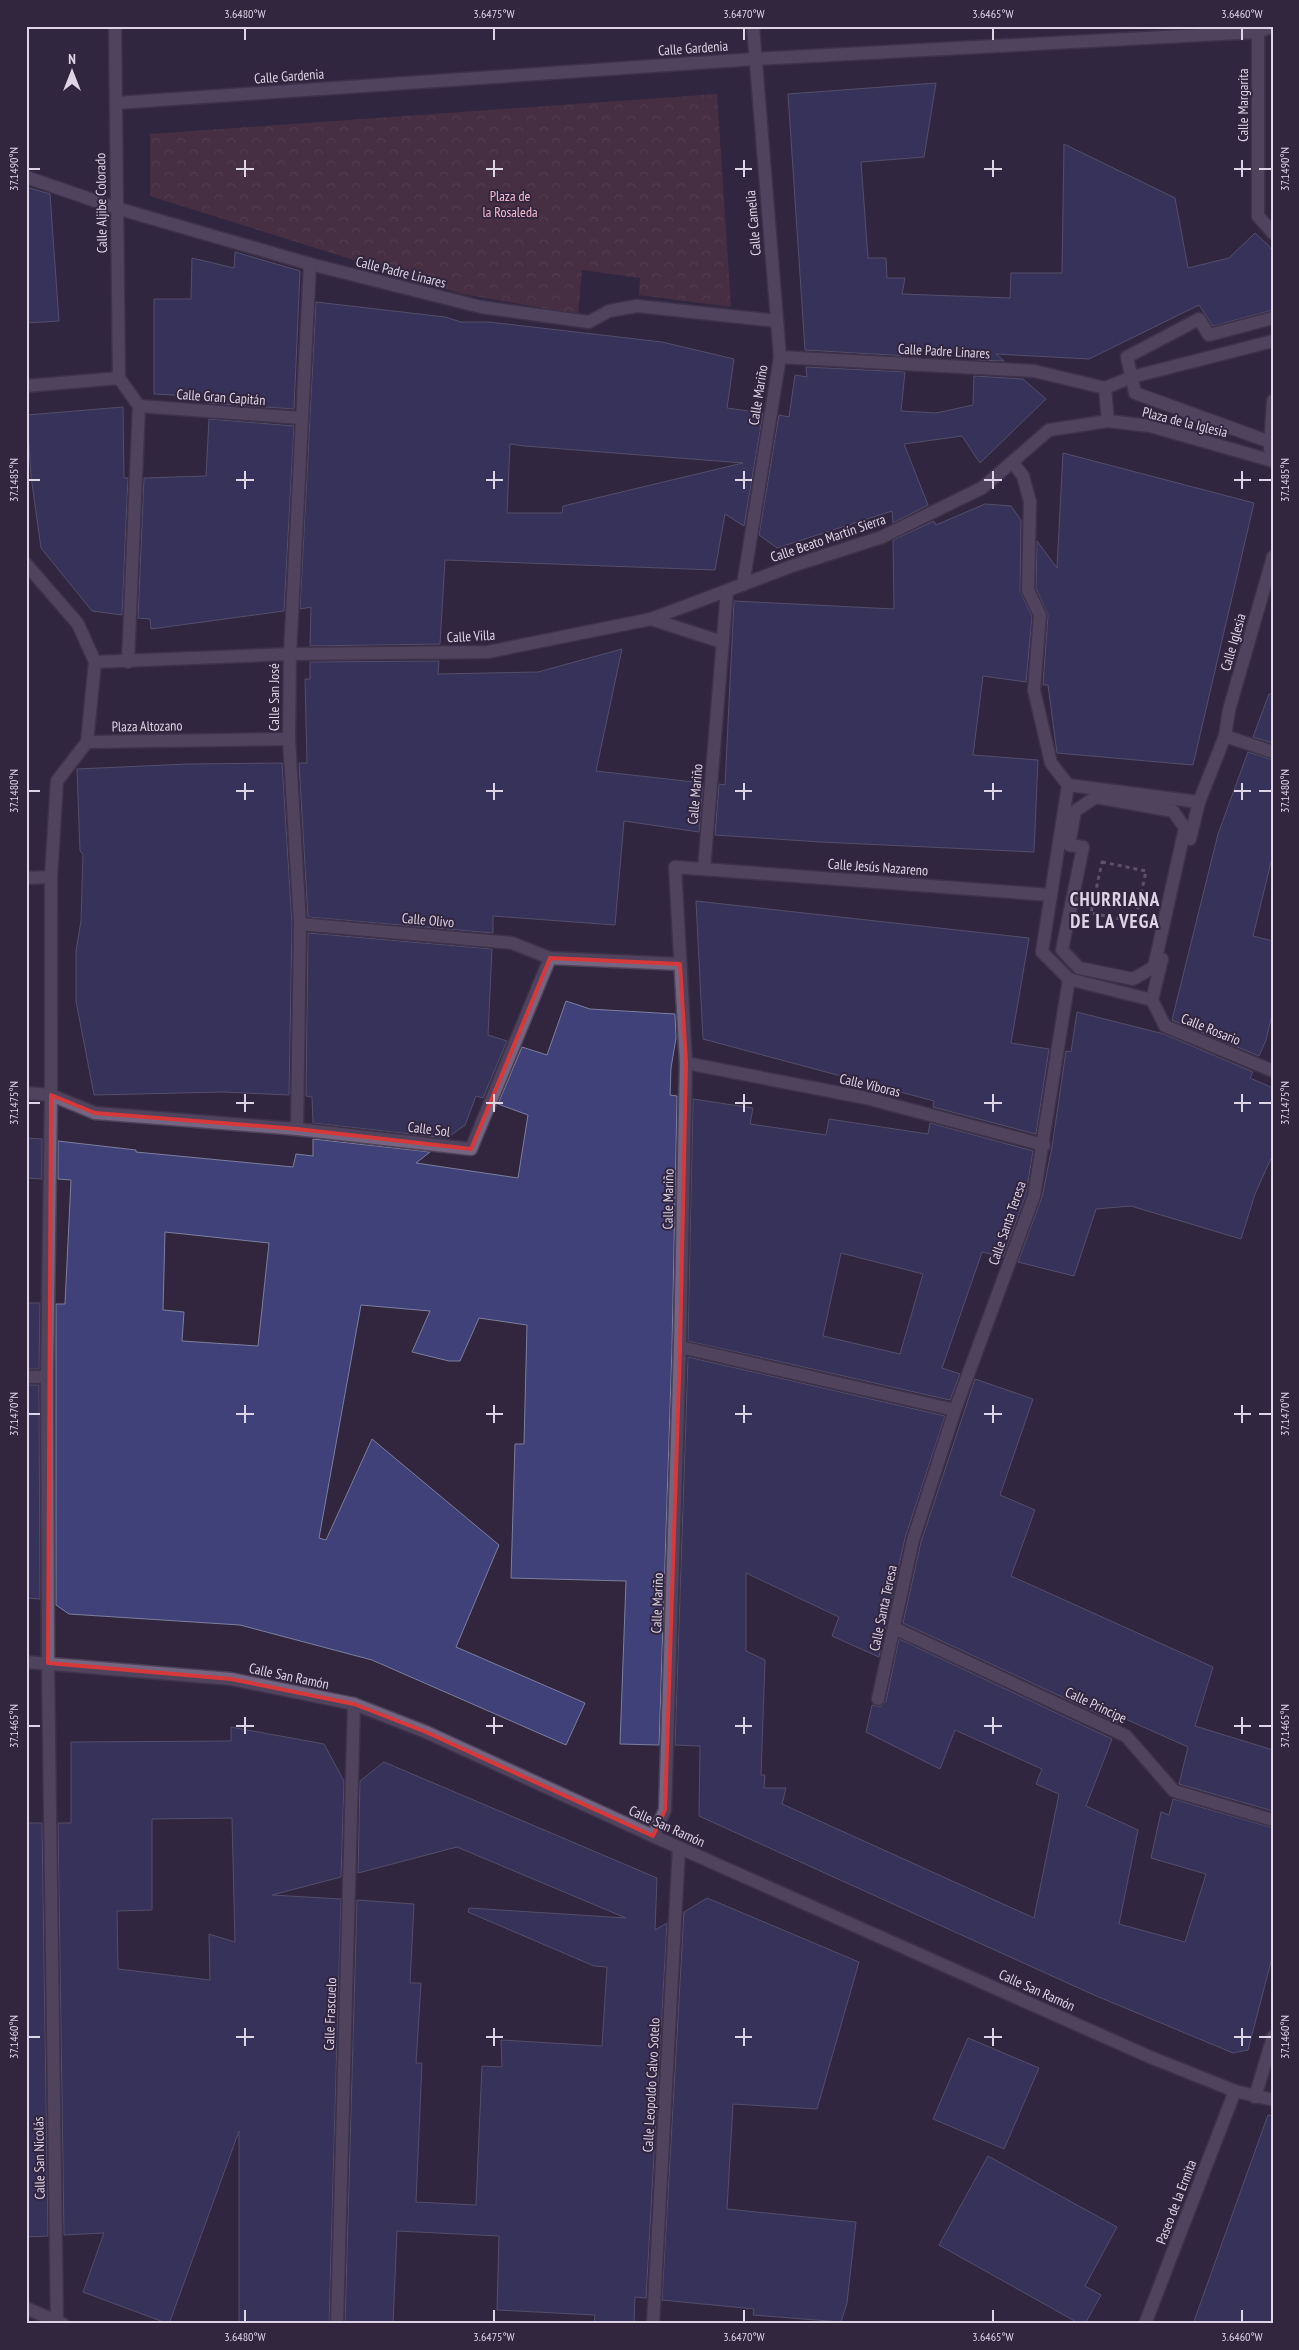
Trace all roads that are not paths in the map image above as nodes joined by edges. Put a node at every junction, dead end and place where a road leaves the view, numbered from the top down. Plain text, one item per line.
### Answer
1 (115, 26) edge
2 (752, 26) edge
3 (1272, 26) edge
4 (1258, 32) junction
5 (755, 59) junction
6 (116, 103) junction
7 (26, 177) edge
8 (116, 208) junction
9 (1273, 233) edge
10 (310, 264) junction
11 (1273, 318) edge
12 (777, 320) junction
13 (1273, 341) edge
14 (780, 357) junction
15 (1132, 377) junction
16 (120, 378) junction
17 (26, 386) edge
18 (1105, 388) junction
19 (1273, 402) edge
20 (139, 406) junction
21 (302, 418) junction
22 (1108, 421) junction
23 (1272, 443) edge
24 (1271, 460) edge
25 (1013, 463) junction
26 (1273, 557) edge
27 (26, 564) edge
28 (743, 585) junction
29 (727, 591) junction
30 (651, 620) junction
31 (722, 642) junction
32 (290, 654) junction
33 (95, 662) junction
34 (128, 662) junction
35 (1225, 736) junction
36 (289, 739) junction
37 (87, 742) junction
38 (1273, 752) edge
39 (1068, 785) junction
40 (1199, 802) junction
41 (1075, 811) joint
42 (704, 869) junction
43 (51, 877) junction
44 (26, 878) edge
45 (1051, 895) junction
46 (300, 924) junction
47 (550, 958) junction
48 (680, 964) junction
49 (1069, 980) junction
50 (1152, 1000) junction
51 (686, 1063) junction
52 (1273, 1071) edge
53 (26, 1093) edge
54 (51, 1095) junction
55 (297, 1129) junction
56 (1044, 1145) junction
57 (680, 1347) junction
58 (26, 1377) edge
59 (47, 1378) junction
60 (955, 1410) junction
61 (894, 1628) junction
62 (26, 1662) edge
63 (48, 1663) junction
64 (878, 1699) dead end
65 (354, 1704) junction
66 (1273, 1820) edge
67 (654, 1836) junction
68 (679, 1848) junction
69 (1273, 2037) edge
70 (1235, 2091) junction
71 (1255, 2097) junction
72 (1273, 2100) edge
73 (26, 2308) edge
74 (59, 2323) edge
75 (337, 2324) edge
76 (653, 2324) edge
77 (1145, 2324) edge

1 - 6 street, Calle Aljibe Colorado
2 - 5 street, Calle Camelia
3 - 4 street, Calle Gardenia
4 - 5 street, Calle Gardenia
4 - 9 street, Calle Margarita
5 - 6 street, Calle Gardenia
5 - 12 street, Calle Camelia
6 - 8 street, Calle Aljibe Colorado
7 - 8 street, Calle Padre Linares
8 - 10 street, Calle Padre Linares
8 - 16 street, Calle Aljibe Colorado
10 - 12 street, Calle Padre Linares
10 - 21 street, Calle San José
11 - 15 street, Plaza de la Iglesia
12 - 14 street, Calle Camelia
13 - 15 street
14 - 18 street, Calle Padre Linares
14 - 28 street, Calle Mariño
15 - 18 street
15 - 23 street, Plaza de la Iglesia
16 - 17 street
16 - 20 street
18 - 22 street
19 - 23 street
20 - 21 street, Calle Gran Capitán
20 - 34 street
21 - 32 street, Calle San José
22 - 24 street, Plaza de la Iglesia
22 - 25 street, Calle Beato Martín Sierra
23 - 24 street, Plaza de la Iglesia
25 - 28 street, Calle Beato Martín Sierra
25 - 39 street
26 - 35 street, Calle Iglesia
27 - 33 street
28 - 29 street, Calle Beato Martín Sierra
29 - 30 street, Calle Villa
29 - 31 street, Calle Mariño
30 - 31 street, Calle Villa
30 - 32 street, Calle Villa
31 - 42 street, Calle Mariño
32 - 34 street
32 - 36 street, Calle San José
33 - 34 street
33 - 37 street
35 - 38 street
35 - 40 street, Calle Iglesia
36 - 37 street, Plaza Altozano
36 - 46 street, Calle San José
37 - 43 street, Calle San Nicolás
39 - 40 street
39 - 45 street
40 - 50 street, Calle Iglesia
41 - 41 street
42 - 45 street, Calle Jesús Nazareno
42 - 48 street, Calle Mariño
43 - 44 street
43 - 54 street, Calle San Nicolás
45 - 49 street
46 - 47 street, Calle Olivo
46 - 55 street, Calle San José
47 - 48 street
47 - 55 street, Calle Sol
48 - 51 street, Calle Mariño
49 - 50 street
49 - 56 street, Calle Santa Teresa
50 - 52 street, Calle Rosario
51 - 56 street, Calle Víboras
51 - 57 street, Calle Mariño
53 - 54 street, Calle Sol
54 - 55 street, Calle Sol
54 - 59 street, Calle San Nicolás
56 - 60 street, Calle Santa Teresa
57 - 60 street
57 - 67 street, Calle Mariño
58 - 59 street
59 - 63 street, Calle San Nicolás
60 - 61 street, Calle Santa Teresa
61 - 64 street, Calle Santa Teresa
61 - 66 street, Calle Principe
62 - 63 street, Calle San Ramón
63 - 65 street, Calle San Ramón
63 - 74 street, Calle San Nicolás
65 - 67 street, Calle San Ramón
65 - 75 street, Calle Frascuelo
67 - 68 street, Calle San Ramón
68 - 70 street, Calle San Ramón
68 - 76 street, Calle Leopoldo Calvo Sotelo
69 - 71 street
70 - 71 street, Calle San Ramón
70 - 77 street, Paseo de la Ermita
71 - 72 street, Calle San Ramón
73 - 74 street

